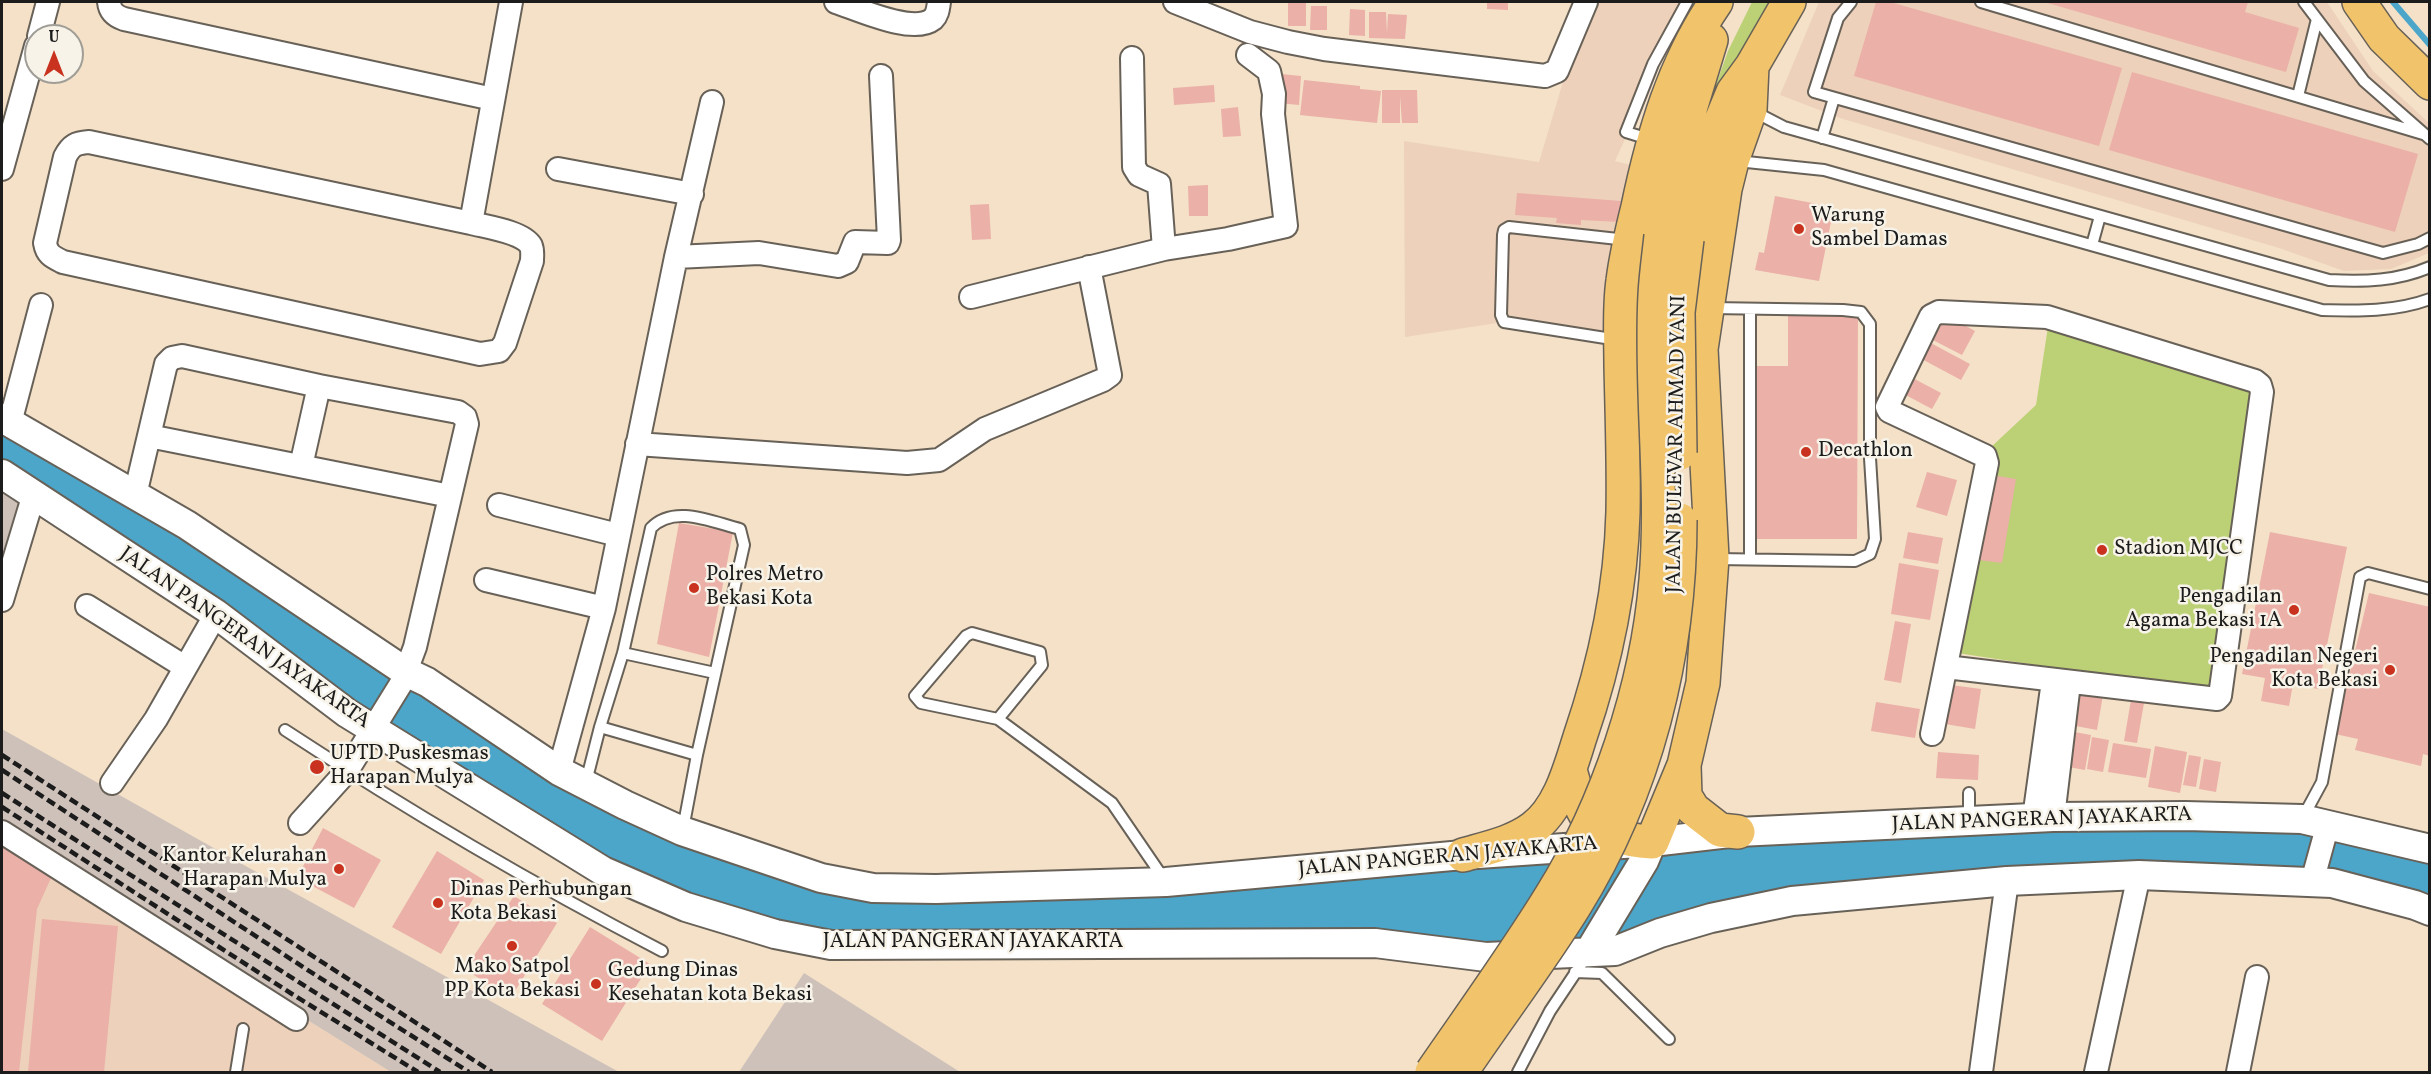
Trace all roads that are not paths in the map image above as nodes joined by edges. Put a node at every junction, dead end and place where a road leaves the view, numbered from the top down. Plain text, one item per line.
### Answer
1 (48, 2) edge
2 (109, 2) edge
3 (511, 2) edge
4 (836, 2) edge
5 (939, 2) edge
6 (1175, 2) edge
7 (1586, 2) edge
8 (1687, 2) edge
9 (1716, 2) edge
10 (1726, 2) edge
11 (1789, 2) edge
12 (1851, 2) edge
13 (1981, 2) edge
14 (2304, 2) edge
15 (2359, 2) edge
16 (2317, 19) junction
17 (42, 24) edge
18 (1248, 55) dead end
19 (1132, 58) dead end
20 (1752, 66) junction
21 (881, 76) dead end
22 (2430, 83) edge
23 (25, 84) edge
24 (2298, 96) junction
25 (1834, 98) junction
26 (493, 99) junction
27 (712, 102) dead end
28 (1750, 110) junction
29 (1640, 136) junction
30 (2426, 136) edge
31 (1822, 138) junction
32 (1732, 161) junction
33 (558, 168) dead end
34 (2, 169) edge
35 (692, 194) junction
36 (2100, 216) junction
37 (471, 223) junction
38 (1659, 238) junction
39 (2430, 238) edge
40 (2092, 245) junction
41 (1164, 249) junction
42 (676, 257) junction
43 (1089, 267) junction
44 (2430, 267) edge
45 (972, 297) dead end
46 (2430, 299) edge
47 (41, 305) dead end
48 (1708, 308) junction
49 (1750, 310) junction
50 (1621, 340) junction
51 (319, 386) junction
52 (6, 421) edge
53 (148, 436) junction
54 (637, 444) junction
55 (302, 466) junction
56 (2, 474) edge
57 (34, 494) junction
58 (135, 495) junction
59 (450, 496) junction
60 (499, 505) dead end
61 (618, 535) junction
62 (1712, 558) junction
63 (1750, 559) junction
64 (486, 580) dead end
65 (2430, 589) edge
66 (2, 600) edge
67 (87, 606) dead end
68 (604, 608) junction
69 (216, 614) junction
70 (623, 653) junction
71 (185, 667) junction
72 (1946, 667) junction
73 (715, 673) junction
74 (404, 677) junction
75 (2061, 682) junction
76 (998, 719) junction
77 (376, 724) junction
78 (600, 727) junction
79 (285, 730) dead end
80 (1932, 734) dead end
81 (1580, 737) junction
82 (697, 755) junction
83 (1684, 765) junction
84 (1570, 770) junction
85 (347, 771) junction
86 (559, 771) junction
87 (112, 783) dead end
88 (585, 786) junction
89 (2043, 818) junction
90 (2315, 821) junction
91 (300, 823) dead end
92 (682, 831) junction
93 (2, 832) edge
94 (1738, 832) junction
95 (2430, 849) edge
96 (1648, 852) junction
97 (1463, 855) junction
98 (2139, 875) junction
99 (2007, 881) junction
100 (1166, 882) junction
101 (2312, 882) junction
102 (2430, 911) edge
103 (662, 951) dead end
104 (1582, 962) junction
105 (2257, 977) dead end
106 (296, 1019) dead end
107 (243, 1029) dead end
108 (1669, 1039) dead end
109 (236, 1072) edge
110 (1432, 1072) edge
111 (1461, 1072) edge
112 (1518, 1072) edge
113 (1981, 1072) edge
114 (2096, 1072) edge
115 (2238, 1072) edge

1 - 17 street
2 - 26 street
3 - 26 street
4 - 5 street
6 - 7 street
8 - 29 lane
9 - 29 main road
10 - 38 main road, JALAN BULEVAR AHMAD YANI
11 - 20 main road, JALAN BULEVAR AHMAD YANI
12 - 25 lane
13 - 24 lane
14 - 16 lane
15 - 22 main road
16 - 24 lane
16 - 30 lane
18 - 41 street
19 - 41 street
20 - 28 main road
20 - 38 main road, JALAN BULEVAR AHMAD YANI
21 - 42 street
23 - 34 street
24 - 30 lane
25 - 31 lane
25 - 39 lane
26 - 37 street
27 - 35 street
28 - 31 lane
28 - 32 main road
29 - 38 main road
31 - 36 lane
32 - 40 lane
32 - 48 main road
33 - 35 street
35 - 42 street
36 - 40 lane
36 - 44 lane
37 - 37 street
38 - 50 main road
38 - 50 lane
38 - 110 main road, JALAN BULEVAR AHMAD YANI, bridge
38 - 111 main road, JALAN BULEVAR AHMAD YANI, bridge
40 - 46 lane
41 - 43 street
42 - 54 street
43 - 45 street
43 - 54 street
47 - 52 street
48 - 49 lane
48 - 62 main road
49 - 63 lane
49 - 63 lane
50 - 81 main road
51 - 53 street
51 - 55 street
51 - 59 street
52 - 58 street, JALAN PANGERAN JAYAKARTA
53 - 55 street
53 - 58 street
54 - 61 street
55 - 59 street
56 - 57 street, JALAN PANGERAN JAYAKARTA
57 - 66 street
57 - 69 street, JALAN PANGERAN JAYAKARTA
58 - 74 street, JALAN PANGERAN JAYAKARTA
59 - 74 street
60 - 61 street
61 - 68 street
62 - 63 lane
62 - 83 main road
64 - 68 street
65 - 90 lane
67 - 71 street
68 - 86 street
69 - 71 street
69 - 77 street, JALAN PANGERAN JAYAKARTA
70 - 73 lane
70 - 73 lane
70 - 78 lane
71 - 87 street
72 - 75 street
72 - 75 street
72 - 80 street
73 - 82 lane
74 - 77 street
74 - 86 street, JALAN PANGERAN JAYAKARTA
75 - 89 street
76 - 76 lane
76 - 100 lane
77 - 85 street
77 - 104 street, JALAN PANGERAN JAYAKARTA
78 - 82 lane
78 - 88 lane
79 - 85 lane
81 - 83 main road
81 - 84 main road
82 - 92 lane
83 - 94 main road
83 - 96 main road
84 - 96 main road
84 - 97 main road
85 - 91 street
85 - 103 lane
86 - 88 street, JALAN PANGERAN JAYAKARTA
88 - 92 street, JALAN PANGERAN JAYAKARTA
89 - 90 street, JALAN PANGERAN JAYAKARTA
89 - 94 street, JALAN PANGERAN JAYAKARTA
90 - 95 street, JALAN PANGERAN JAYAKARTA
90 - 101 street
92 - 100 street, JALAN PANGERAN JAYAKARTA
93 - 106 street
94 - 96 street, JALAN PANGERAN JAYAKARTA
96 - 97 street, JALAN PANGERAN JAYAKARTA
96 - 104 street
97 - 100 street, JALAN PANGERAN JAYAKARTA
98 - 99 street, JALAN PANGERAN JAYAKARTA
98 - 101 street, JALAN PANGERAN JAYAKARTA
98 - 114 street
99 - 104 street, JALAN PANGERAN JAYAKARTA
99 - 113 street
101 - 102 street, JALAN PANGERAN JAYAKARTA
104 - 108 lane
104 - 112 lane
105 - 115 street
107 - 109 lane

